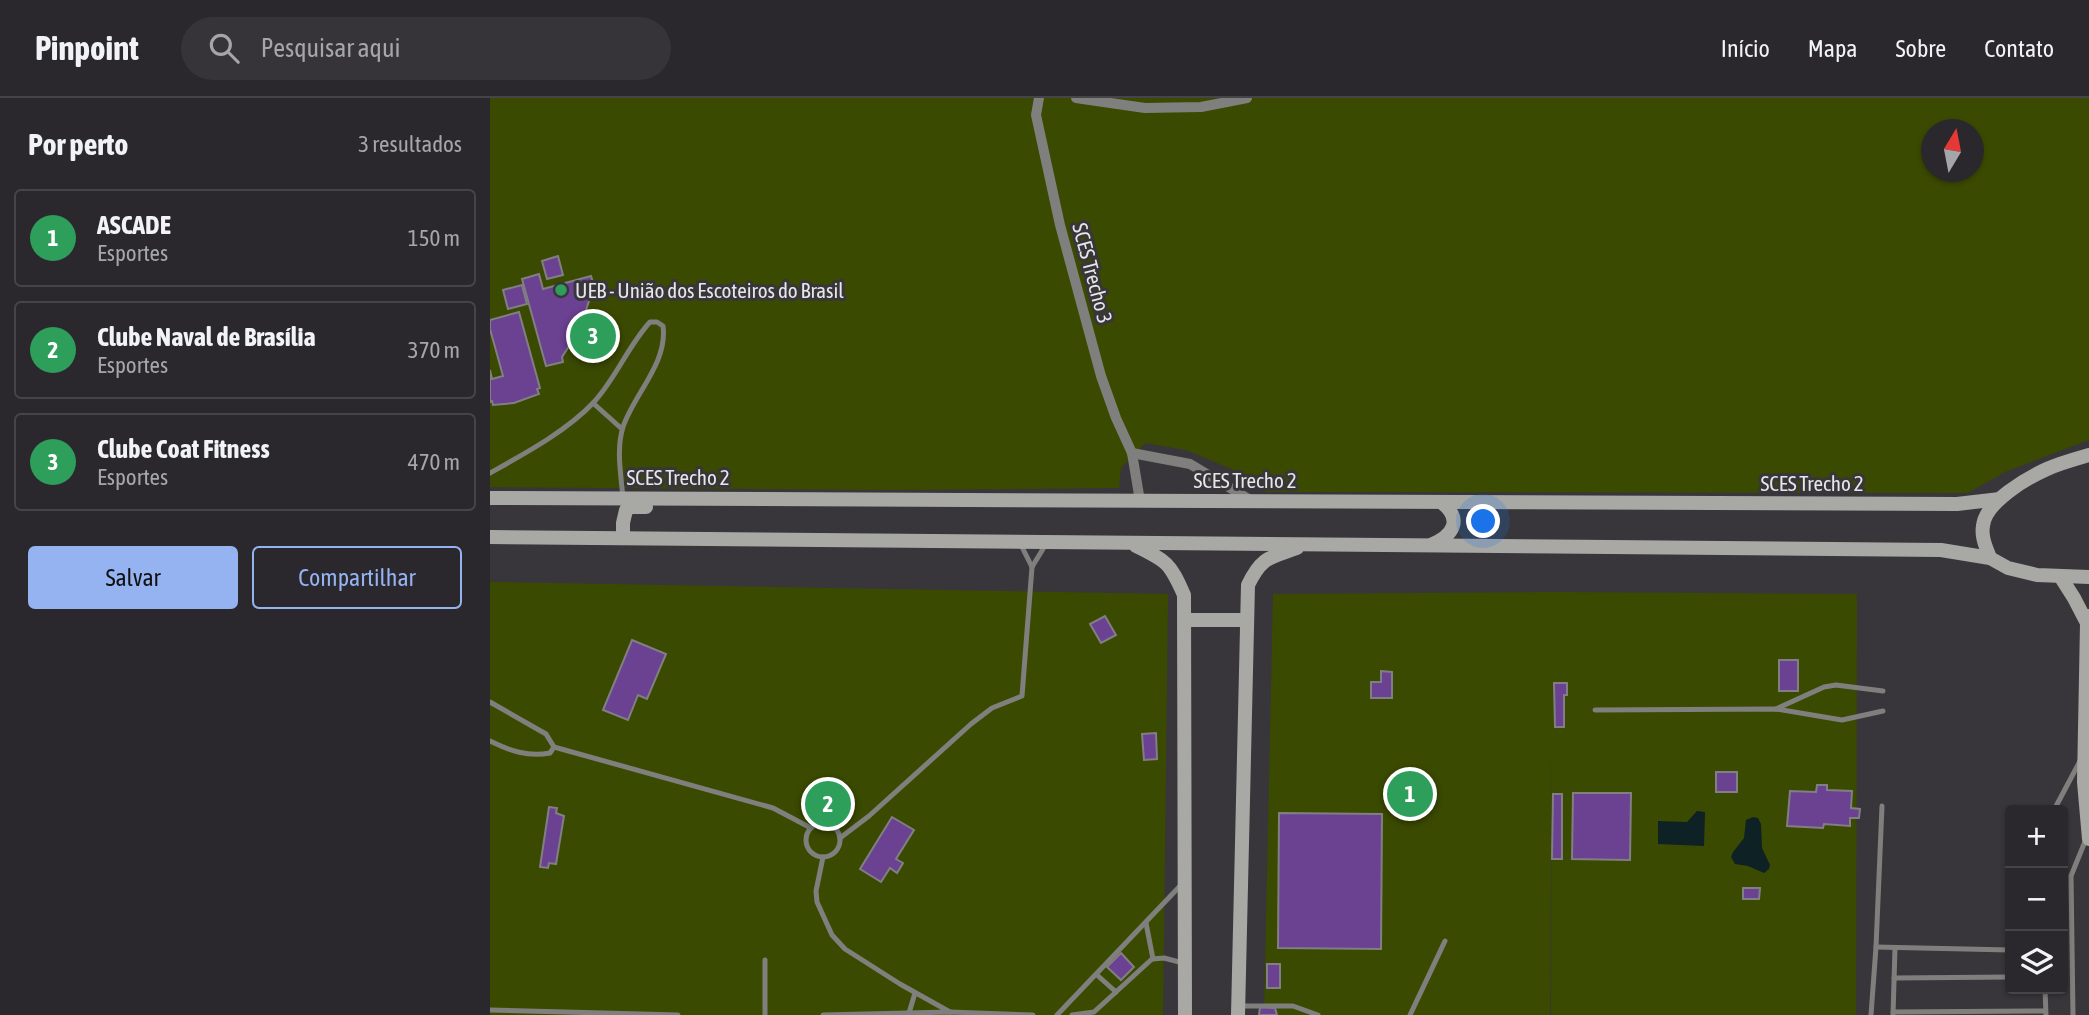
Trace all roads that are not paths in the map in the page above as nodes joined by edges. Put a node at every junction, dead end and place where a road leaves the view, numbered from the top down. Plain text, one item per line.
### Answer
1 (1039, 98) edge
2 (1076, 98) edge
3 (1247, 98) edge
4 (593, 403) junction
5 (622, 429) junction
6 (1132, 453) junction
7 (2089, 455) edge
8 (490, 472) edge
9 (490, 498) edge
10 (623, 498) junction
11 (718, 498) junction
12 (2000, 499) junction
13 (1140, 501) junction
14 (1252, 501) junction
15 (1441, 502) junction
16 (490, 537) edge
17 (623, 537) junction
18 (1019, 542) junction
19 (1047, 543) junction
20 (1132, 543) junction
21 (1306, 545) junction
22 (1430, 545) junction
23 (1990, 558) junction
24 (1032, 567) junction
25 (2060, 576) junction
26 (2089, 577) edge
27 (1185, 620) junction
28 (1246, 620) junction
29 (2088, 620) edge
30 (1884, 691) dead end
31 (490, 702) edge
32 (1776, 709) junction
33 (1595, 710) dead end
34 (1883, 712) dead end
35 (490, 741) edge
36 (554, 747) junction
37 (2085, 752) junction
38 (2057, 805) edge
39 (1882, 806) dead end
40 (811, 828) junction
41 (2089, 836) edge
42 (840, 838) junction
43 (823, 857) junction
44 (1186, 880) junction
45 (1146, 923) junction
46 (1445, 941) dead end
47 (1877, 947) junction
48 (1895, 948) junction
49 (2068, 948) edge
50 (2072, 948) junction
51 (2005, 950) edge
52 (1153, 959) junction
53 (765, 960) dead end
54 (1185, 964) junction
55 (1097, 975) junction
56 (2005, 977) edge
57 (1894, 978) junction
58 (1116, 992) junction
59 (915, 993) junction
60 (2045, 994) edge
61 (1293, 1006) junction
62 (490, 1010) edge
63 (1238, 1010) edge
64 (950, 1012) junction
65 (909, 1013) junction
66 (1893, 1013) edge
67 (2045, 1013) edge
68 (596, 1014) edge
69 (967, 1014) edge
70 (678, 1015) edge
71 (765, 1015) edge
72 (823, 1015) edge
73 (1033, 1015) edge
74 (1057, 1015) edge
75 (1072, 1015) edge
76 (1087, 1015) edge
77 (1185, 1015) edge
78 (1292, 1015) edge
79 (1318, 1015) edge
80 (1410, 1015) edge
81 (1871, 1015) edge
82 (2073, 1015) edge

1 - 6 street, SCES Trecho 3
2 - 3 street
4 - 5 lane
4 - 5 lane
4 - 8 lane
5 - 10 lane
6 - 13 street, SCES Trecho 3
6 - 14 street
7 - 12 main road
9 - 10 main road, SCES Trecho 2
10 - 11 main road, SCES Trecho 2
11 - 13 main road, SCES Trecho 2
11 - 17 main road
12 - 15 main road, SCES Trecho 2
12 - 23 main road
13 - 14 main road, SCES Trecho 2
14 - 15 main road, SCES Trecho 2
15 - 22 main road
16 - 17 main road
17 - 18 main road
18 - 19 main road
18 - 24 lane
19 - 20 main road
19 - 24 lane
20 - 21 main road
20 - 27 main road
21 - 22 main road
21 - 28 main road
22 - 23 main road
23 - 25 main road
24 - 42 lane
25 - 26 main road
25 - 29 main road
27 - 28 main road
27 - 44 main road
28 - 63 main road
29 - 37 main road
30 - 32 lane
31 - 36 lane
32 - 33 lane
32 - 34 lane
35 - 36 lane
36 - 40 lane
37 - 38 lane
37 - 41 main road
39 - 47 lane
40 - 42 lane
40 - 43 lane
41 - 50 lane
42 - 43 lane
43 - 59 lane
44 - 45 lane
44 - 54 main road
45 - 52 lane
45 - 55 lane
46 - 80 lane
47 - 48 lane
47 - 81 lane
48 - 51 lane
48 - 57 lane
49 - 50 lane
50 - 82 lane
52 - 54 lane
52 - 58 lane
53 - 71 lane
54 - 77 main road
55 - 58 lane
55 - 74 lane
56 - 57 lane
57 - 66 lane
58 - 76 lane
59 - 64 lane
59 - 65 lane
60 - 67 lane
61 - 63 lane
61 - 78 lane
61 - 79 lane
62 - 68 lane
64 - 65 lane
64 - 69 lane
65 - 72 lane
66 - 67 lane
68 - 70 lane
69 - 73 lane
75 - 76 lane

